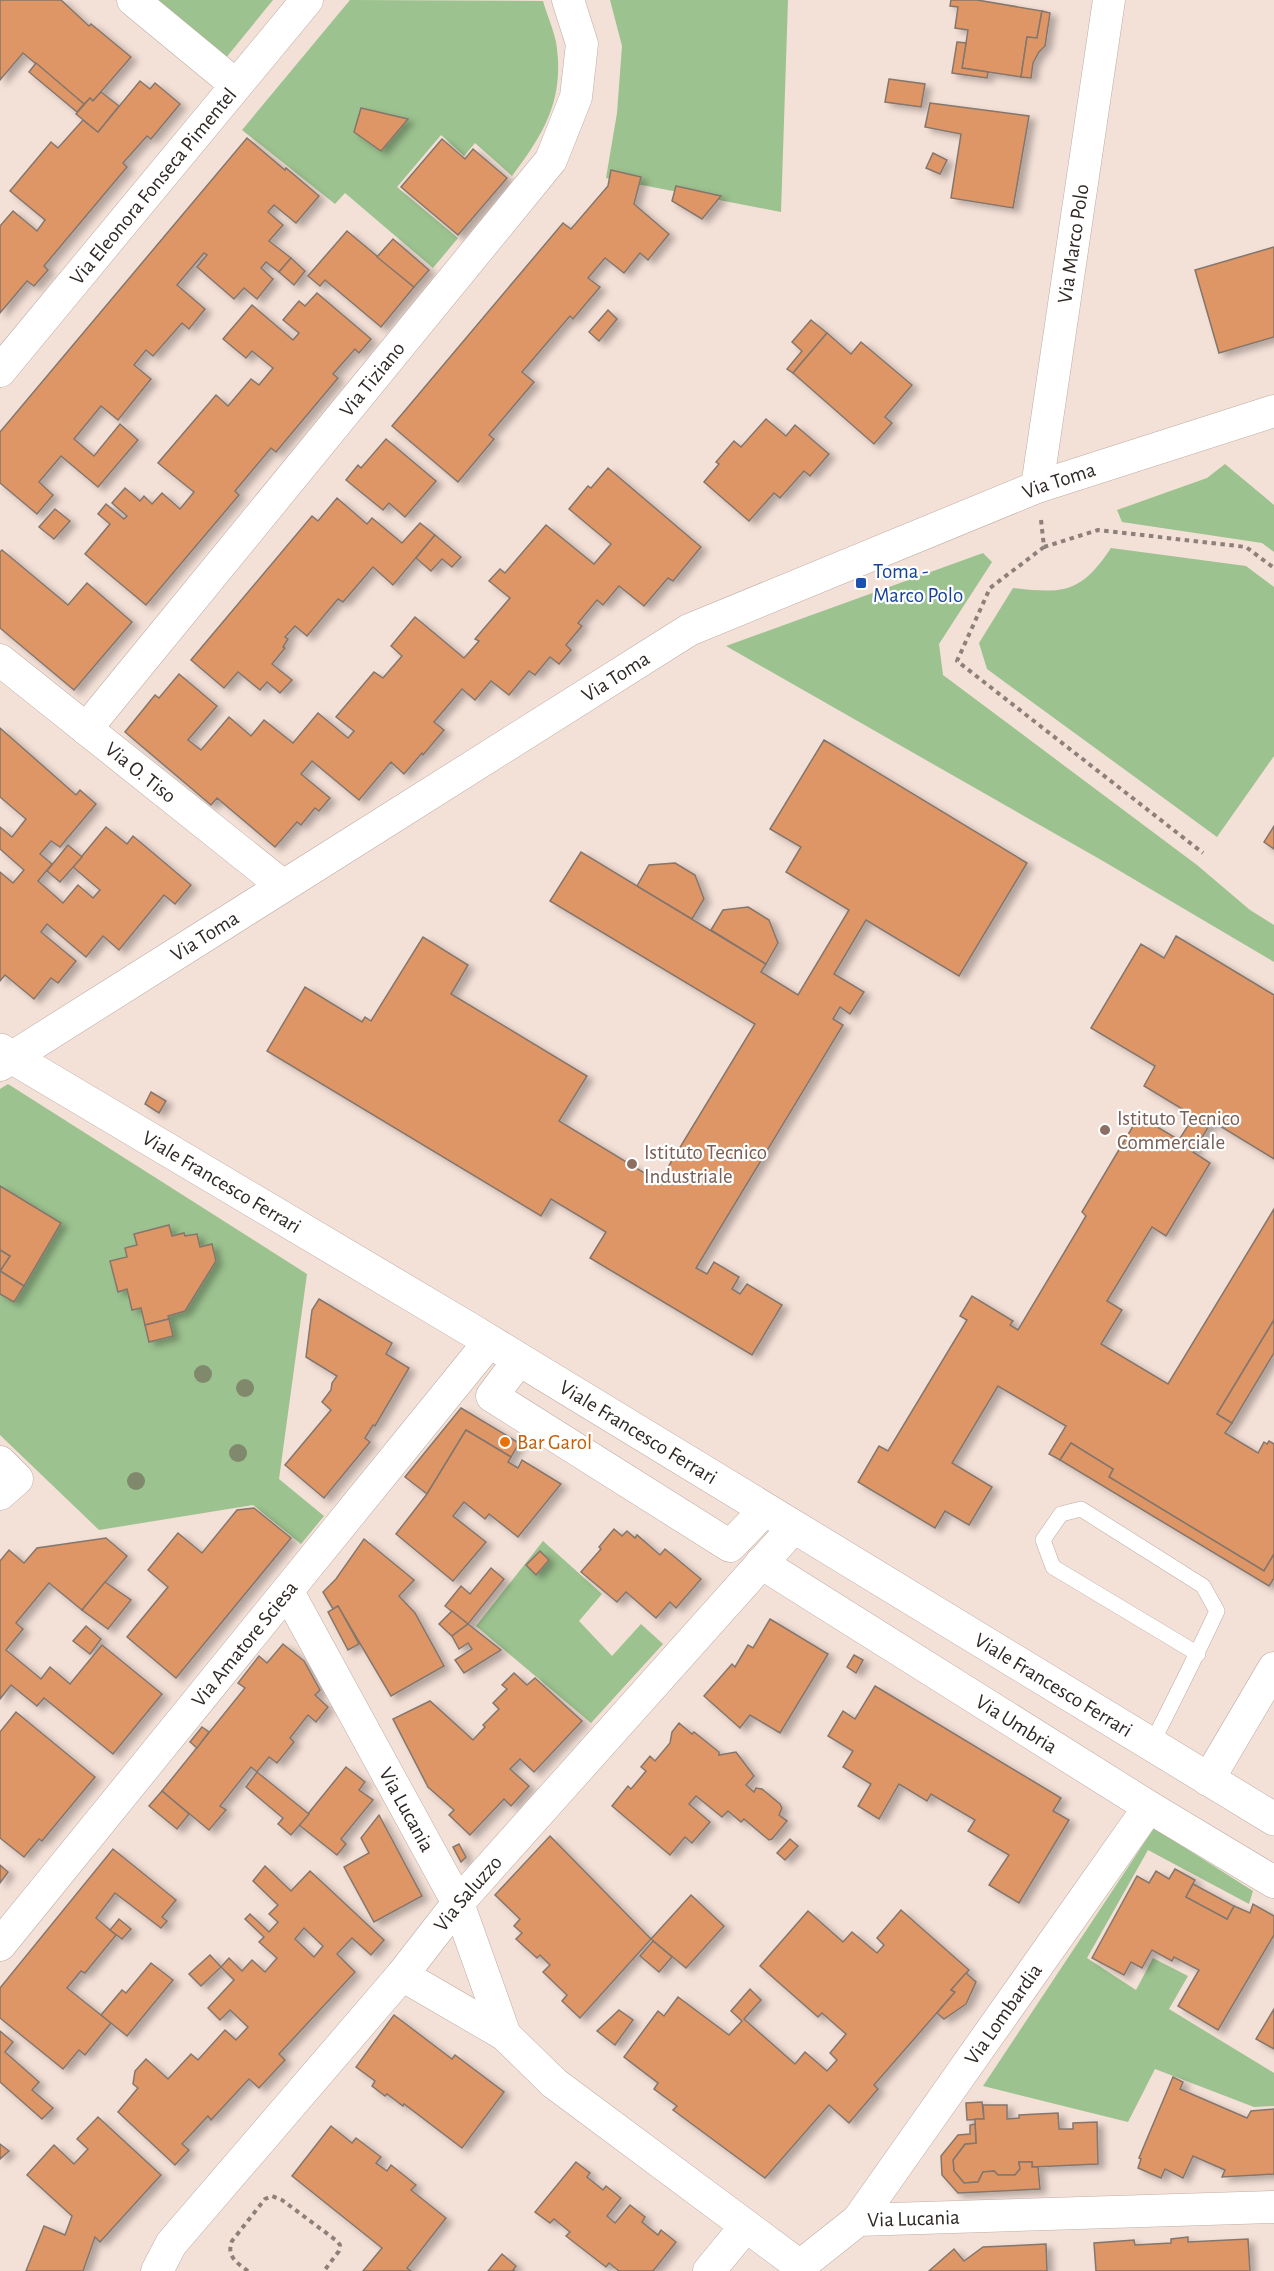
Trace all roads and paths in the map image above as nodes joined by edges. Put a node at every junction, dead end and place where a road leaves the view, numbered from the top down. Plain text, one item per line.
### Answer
1 (133, 0) edge
2 (307, 0) edge
3 (568, 0) edge
4 (1108, 0) edge
5 (236, 85) junction
6 (0, 371) edge
7 (1274, 411) edge
8 (1037, 487) junction
9 (1044, 547) junction
10 (1274, 568) edge
11 (0, 660) edge
12 (86, 729) junction
13 (1203, 853) dead end
14 (282, 885) junction
15 (4, 1058) edge
16 (490, 1341) junction
17 (519, 1360) junction
18 (0, 1462) edge
19 (0, 1494) edge
20 (765, 1510) junction
21 (794, 1527) junction
22 (761, 1563) junction
23 (288, 1592) junction
24 (1198, 1654) junction
25 (1274, 1668) edge
26 (1151, 1745) junction
27 (1208, 1780) junction
28 (1149, 1807) junction
29 (1274, 1819) edge
30 (1274, 1882) edge
31 (458, 1903) junction
32 (0, 1945) edge
33 (402, 1975) junction
34 (505, 2035) junction
35 (1274, 2207) edge
36 (858, 2220) junction
37 (746, 2226) junction
38 (804, 2268) edge
39 (157, 2271) edge
40 (248, 2271) edge
41 (324, 2271) edge
42 (709, 2271) edge

1 - 5 street
2 - 5 street, Via Eleonora Fonseca Pimentel
3 - 12 street, Via Tiziano
4 - 8 street, Via Marco Polo
5 - 6 street, Via Eleonora Fonseca Pimentel
7 - 8 street, Via Toma
8 - 9 path
8 - 14 street, Via Toma
9 - 10 path
9 - 13 path
11 - 12 street, Via O. Tiso
12 - 14 street, Via O. Tiso
14 - 15 street, Via Toma
15 - 16 street, Viale Francesco Ferrari
16 - 17 street, Viale Francesco Ferrari
16 - 23 street, Via Amatore Sciesa
17 - 20 street, Viale Francesco Ferrari
17 - 20 street
18 - 19 street
20 - 21 street, Viale Francesco Ferrari
21 - 22 street, Via Saluzzo
21 - 26 street, Viale Francesco Ferrari
22 - 28 street, Via Umbria
22 - 31 street, Via Saluzzo
23 - 31 street, Via Lucania
23 - 32 street, Via Amatore Sciesa
24 - 24 lane
24 - 26 lane
25 - 27 street
26 - 27 street, Viale Francesco Ferrari
27 - 29 street, Viale Francesco Ferrari
28 - 30 street, Via Umbria
28 - 36 street, Via Lombardia
31 - 33 street, Via Saluzzo
31 - 34 street, Via Lucania
33 - 34 street, Via Lucania
33 - 39 street, Via Saluzzo
34 - 37 street, Via Lucania
35 - 36 street, Via Lucania
36 - 38 street, Via Lucania
37 - 38 street, Via Lucania
37 - 42 street
40 - 41 path

